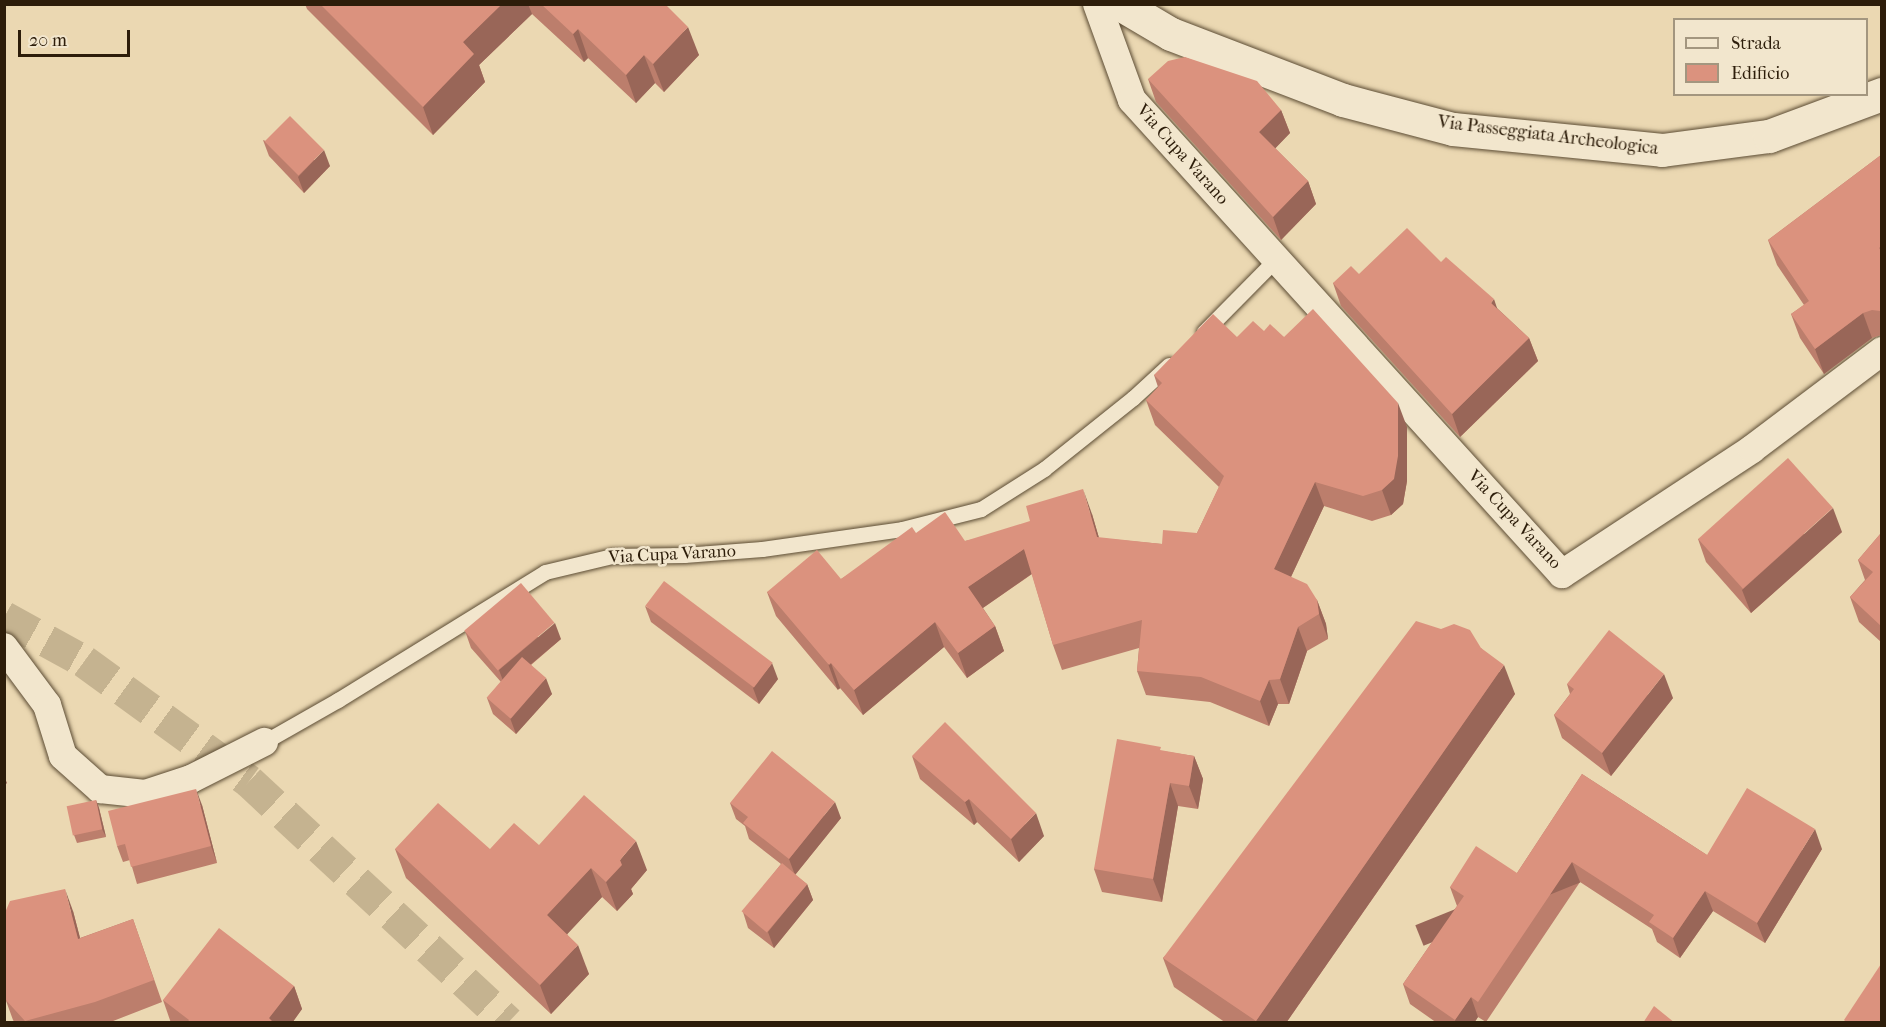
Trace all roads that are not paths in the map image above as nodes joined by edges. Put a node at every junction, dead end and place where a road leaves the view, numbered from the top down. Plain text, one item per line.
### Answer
1 (1097, 4) edge
2 (1120, 4) edge
3 (1881, 94) edge
4 (1275, 260) junction
5 (1881, 351) edge
6 (4, 647) edge
7 (264, 742) joint

1 - 4 street, Via Cupa Varano
2 - 3 street, Via Passeggiata Archeologica
4 - 5 street, Via Cupa Varano
4 - 7 lane, Via Cupa Varano
6 - 7 street, Via Cupa Varano

